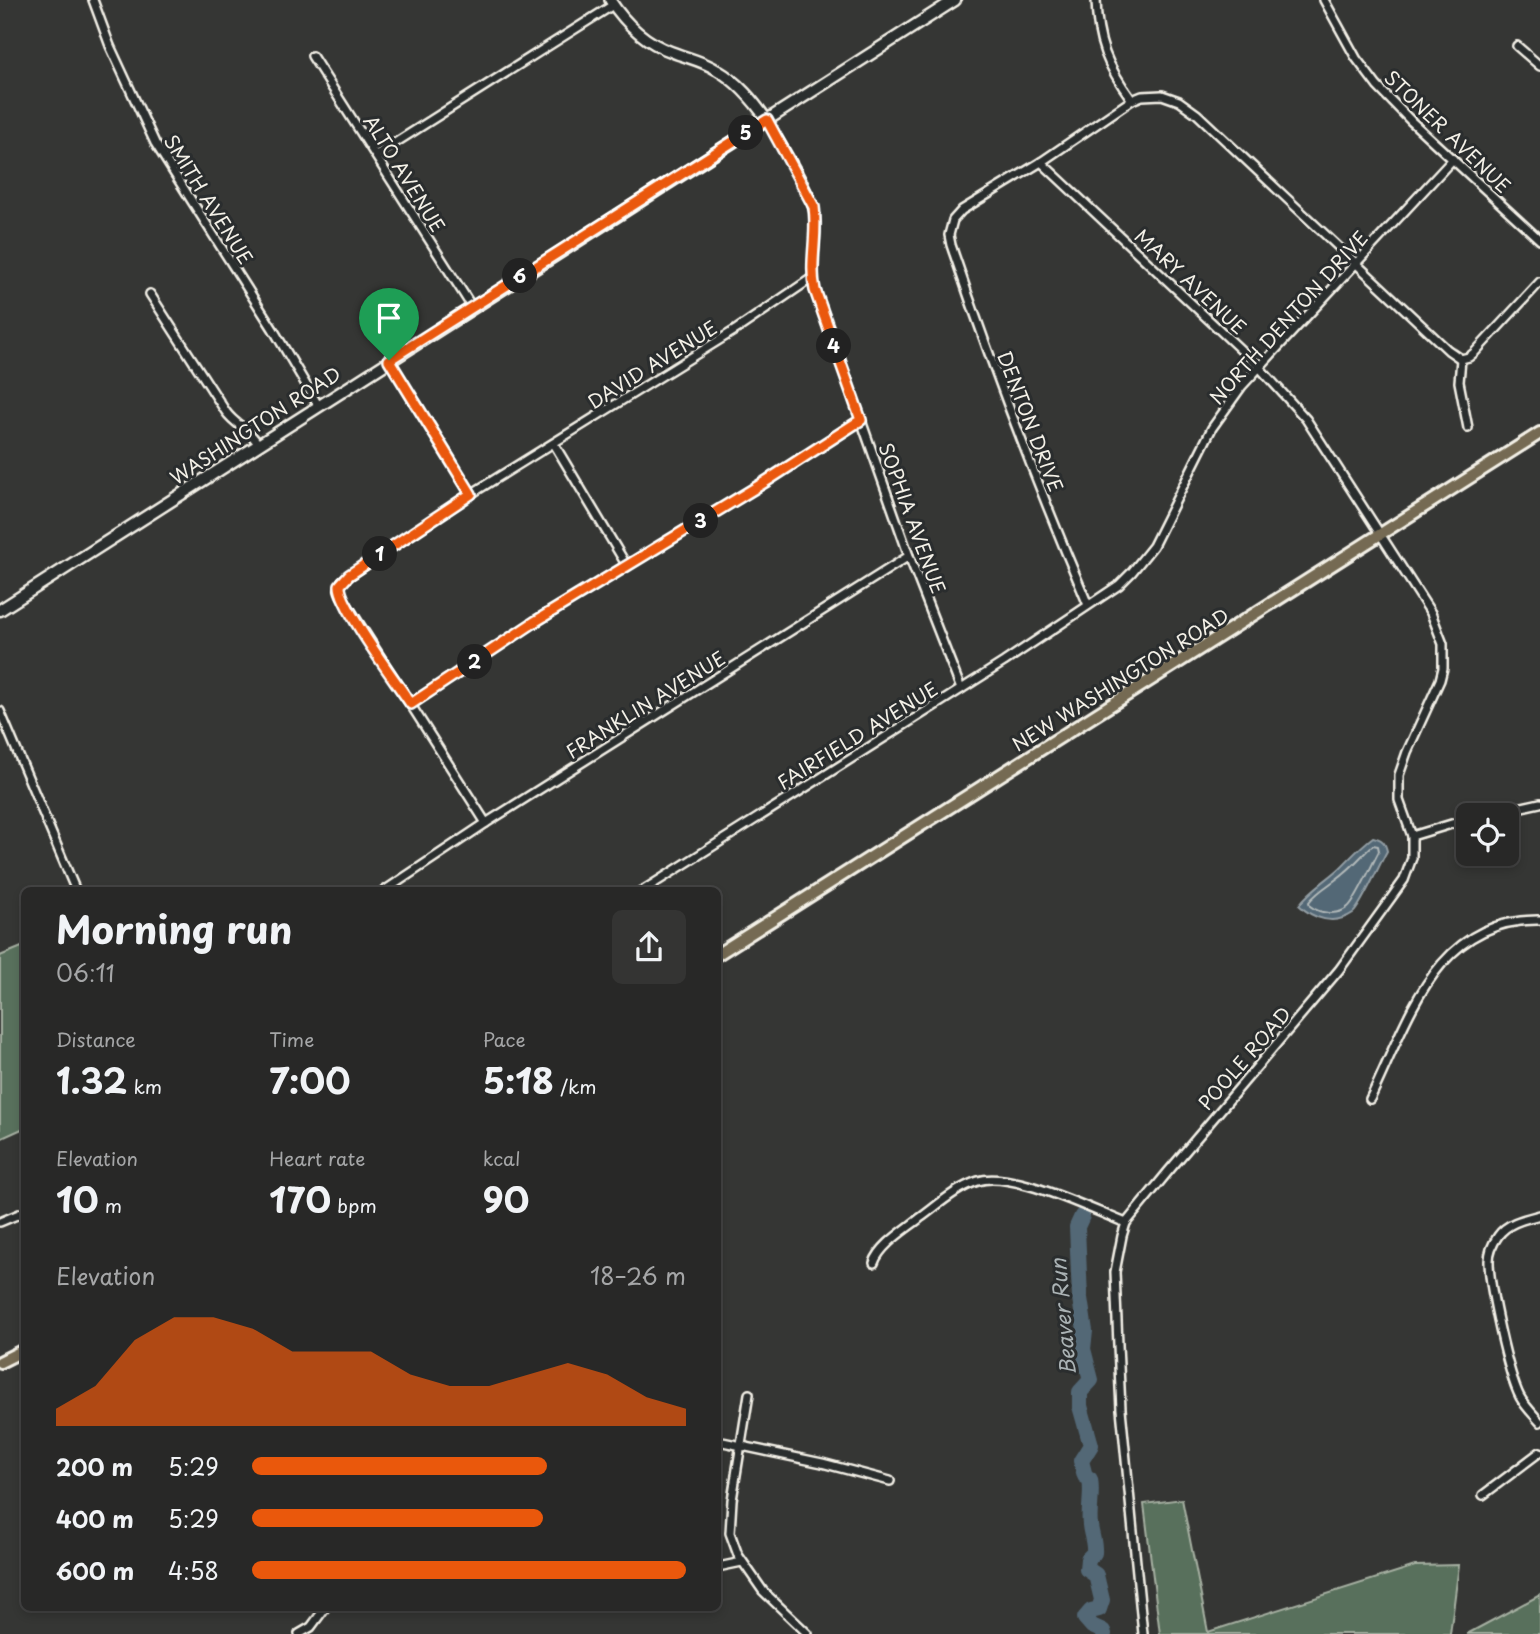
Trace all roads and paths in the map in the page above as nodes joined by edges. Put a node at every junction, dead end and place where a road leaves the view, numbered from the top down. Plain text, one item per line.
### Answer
1 (93, 0) edge
2 (955, 0) edge
3 (1096, 0) edge
4 (1324, 0) edge
5 (612, 2) edge
6 (1517, 46) dead end
7 (312, 56) dead end
8 (1540, 66) edge
9 (1132, 100) junction
10 (767, 120) junction
11 (376, 155) junction
12 (1453, 159) junction
13 (1041, 162) junction
14 (1540, 240) edge
15 (1356, 263) junction
16 (812, 278) junction
17 (1540, 282) edge
18 (150, 294) dead end
19 (472, 307) junction
20 (1461, 359) junction
21 (389, 360) junction
22 (1259, 367) junction
23 (318, 405) junction
24 (861, 420) junction
25 (1468, 428) dead end
26 (1540, 433) edge
27 (258, 444) junction
28 (554, 444) junction
29 (471, 494) junction
30 (1381, 534) junction
31 (909, 556) junction
32 (627, 566) junction
33 (1088, 605) junction
34 (0, 610) edge
35 (961, 689) junction
36 (411, 704) junction
37 (0, 711) edge
38 (1540, 803) edge
39 (1519, 808) edge
40 (486, 823) junction
41 (1456, 823) edge
42 (1412, 836) junction
43 (74, 887) edge
44 (389, 887) edge
45 (648, 887) edge
46 (1540, 920) edge
47 (721, 952) edge
48 (1370, 1099) dead end
49 (21, 1213) edge
50 (1540, 1215) edge
51 (0, 1222) edge
52 (1126, 1223) junction
53 (874, 1263) dead end
54 (21, 1352) edge
55 (0, 1362) edge
56 (749, 1394) dead end
57 (1540, 1422) edge
58 (721, 1442) edge
59 (741, 1446) junction
60 (1540, 1452) edge
61 (890, 1481) dead end
62 (1483, 1495) dead end
63 (742, 1562) junction
64 (721, 1566) edge
65 (324, 1611) edge
66 (299, 1634) edge
67 (808, 1634) edge
68 (1143, 1634) edge

1 - 23 street, SMITH AVENUE
2 - 10 main road, WASHINGTON ROAD
3 - 9 street
4 - 12 street, STONER AVENUE
5 - 10 street
5 - 11 street
6 - 8 street
7 - 11 street, ALTO AVENUE
9 - 13 street
9 - 15 street
10 - 16 street
10 - 19 main road, WASHINGTON ROAD
11 - 19 street, ALTO AVENUE
12 - 14 street, STONER AVENUE
12 - 15 street, NORTH DENTON DRIVE
13 - 22 street, MARY AVENUE
13 - 33 street, DENTON DRIVE
15 - 20 street
15 - 22 street, NORTH DENTON DRIVE
16 - 24 street, SOPHIA AVENUE
16 - 28 street, DAVID AVENUE
17 - 20 street
18 - 27 street
19 - 21 main road, WASHINGTON ROAD
20 - 25 street
21 - 23 main road, WASHINGTON ROAD
21 - 29 street
22 - 30 street, MARY AVENUE
22 - 33 street, NORTH DENTON DRIVE
23 - 27 main road, WASHINGTON ROAD
24 - 31 street, SOPHIA AVENUE
24 - 32 street
26 - 30 main road, NEW WASHINGTON ROAD
27 - 34 main road, WASHINGTON ROAD
28 - 29 street, DAVID AVENUE
28 - 32 street
29 - 36 street, DAVID AVENUE
30 - 42 street, POOLE ROAD
30 - 47 main road, NEW WASHINGTON ROAD
31 - 35 street, SOPHIA AVENUE
31 - 40 street, FRANKLIN AVENUE
32 - 36 street
33 - 35 street, FAIRFIELD AVENUE
35 - 45 street, FAIRFIELD AVENUE
36 - 40 street
37 - 43 street
38 - 39 street
40 - 44 street, FRANKLIN AVENUE
41 - 42 street
42 - 52 street, POOLE ROAD
46 - 48 street
49 - 51 street
50 - 57 street
52 - 53 street
52 - 68 street, POOLE ROAD
54 - 55 main road
56 - 59 street
58 - 59 street
59 - 61 street
59 - 63 street
60 - 62 street
63 - 64 street
63 - 67 street
65 - 66 street

